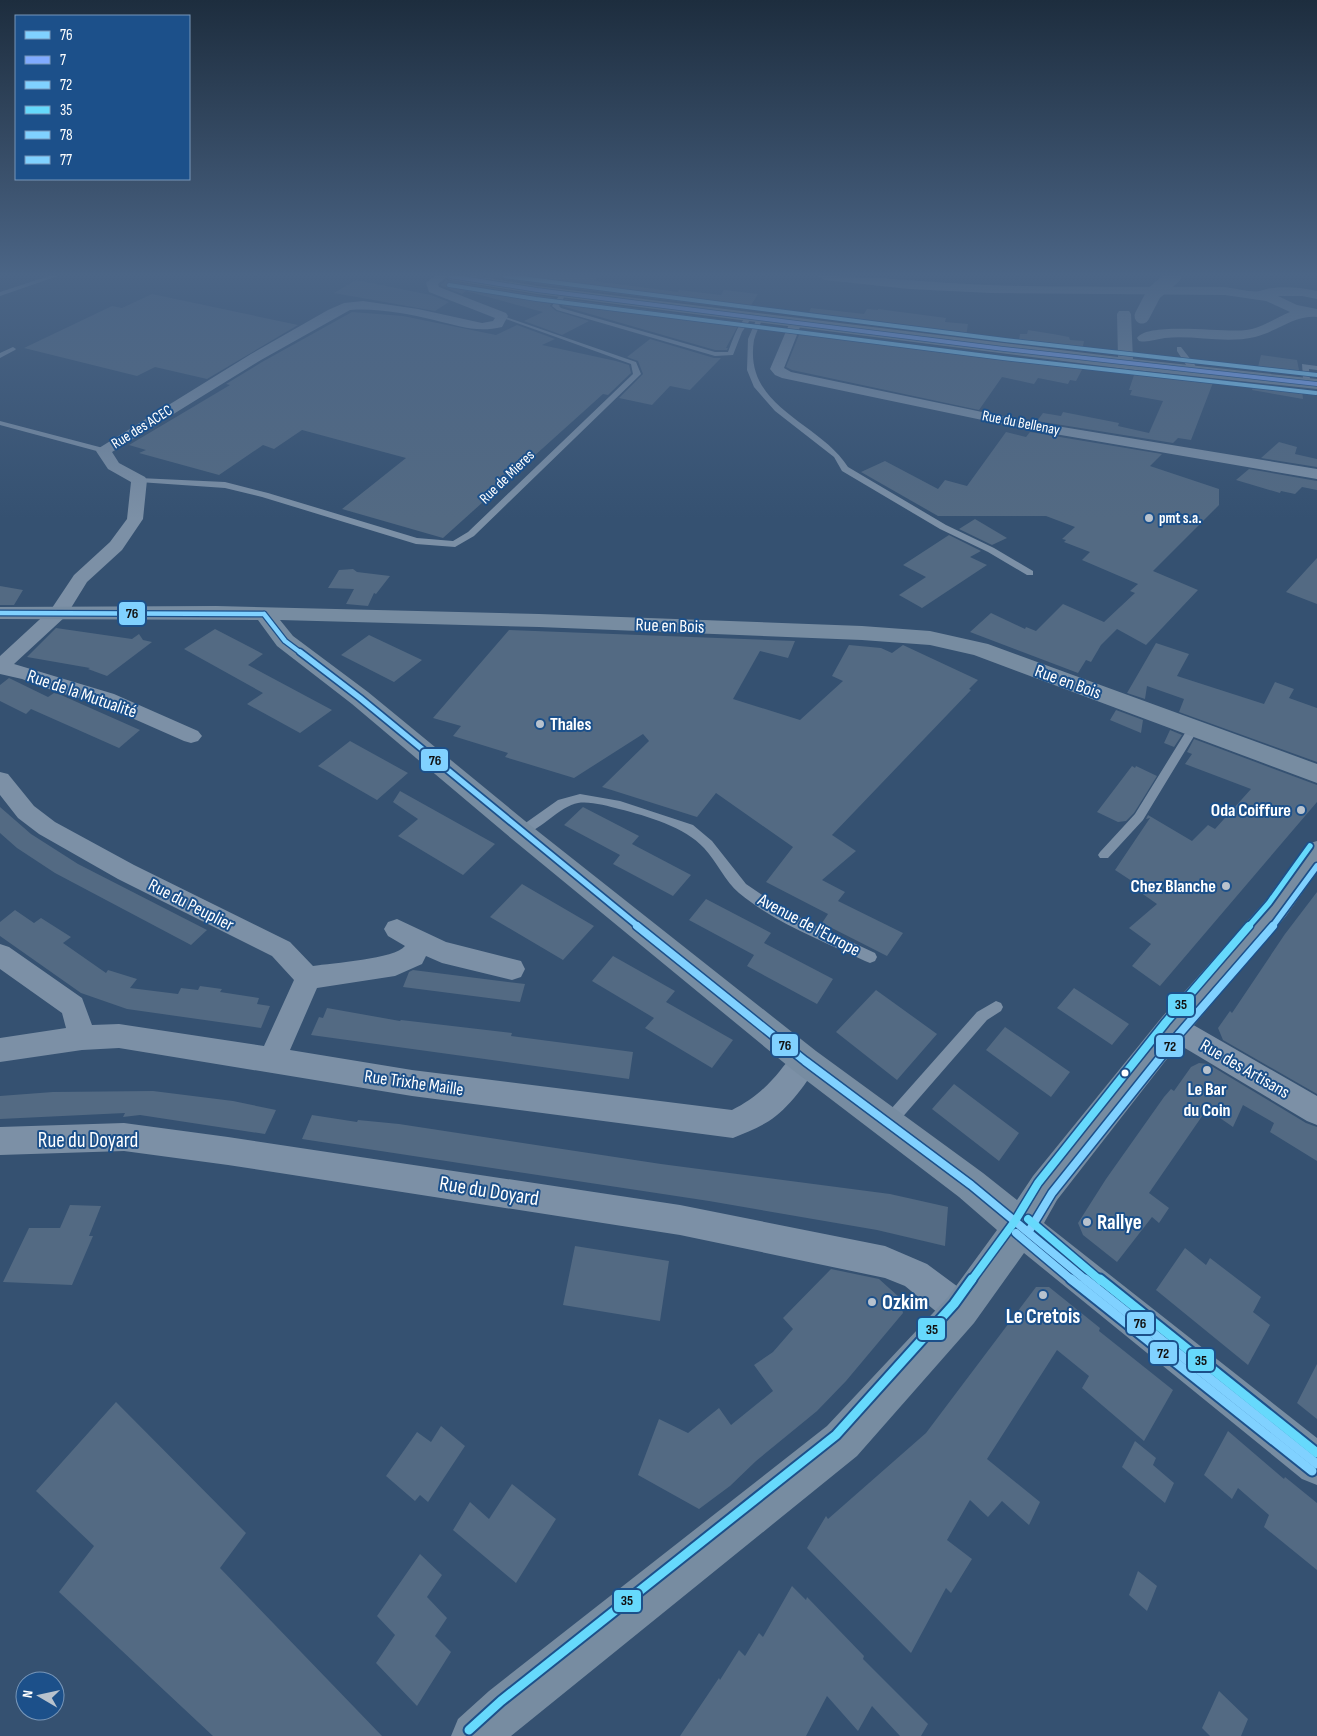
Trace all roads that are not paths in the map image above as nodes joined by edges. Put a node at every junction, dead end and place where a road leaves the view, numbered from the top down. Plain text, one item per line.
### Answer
1 (256, 357) edge
2 (617, 357) edge
3 (750, 357) edge
4 (783, 357) edge
5 (1071, 357) edge
6 (1126, 357) edge
7 (1148, 357) edge
8 (1183, 357) edge
9 (1317, 362) edge
10 (1126, 364) junction
11 (1150, 366) junction
12 (1305, 366) junction
13 (1317, 368) edge
14 (1195, 372) junction
15 (1312, 380) edge
16 (0, 423) edge
17 (104, 451) junction
18 (1317, 474) edge
19 (139, 480) junction
20 (1030, 573) dead end
21 (59, 612) junction
22 (0, 613) edge
23 (264, 614) junction
24 (0, 667) edge
25 (1194, 728) junction
26 (191, 736) dead end
27 (1317, 774) edge
28 (0, 780) edge
29 (521, 832) junction
30 (1317, 851) edge
31 (1104, 856) dead end
32 (397, 928) dead end
33 (420, 942) junction
34 (0, 955) edge
35 (870, 957) dead end
36 (512, 969) dead end
37 (308, 978) junction
38 (996, 1007) dead end
39 (1173, 1027) junction
40 (82, 1038) junction
41 (0, 1050) edge
42 (272, 1060) junction
43 (806, 1061) junction
44 (1317, 1111) edge
45 (888, 1123) junction
46 (0, 1141) edge
47 (1022, 1226) junction
48 (961, 1310) junction
49 (1317, 1464) edge
50 (475, 1736) edge

1 - 17 street, Rue des ACEC
2 - 19 lane, Rue de Mieres
3 - 20 lane
4 - 18 street, Rue du Bellenay
5 - 10 street
6 - 10 street
7 - 11 street
8 - 14 lane
9 - 12 lane
10 - 11 street
11 - 14 street
12 - 13 lane
12 - 15 lane
14 - 15 street
16 - 17 lane
17 - 19 street, Rue des ACEC
19 - 21 street
21 - 22 street, Rue en Bois
21 - 23 street, Rue en Bois
21 - 24 street
23 - 25 street, Rue en Bois
23 - 29 street
24 - 26 street, Rue de la Mutualité
25 - 27 street, Rue en Bois
25 - 31 lane
28 - 37 street, Rue du Peuplier
29 - 35 lane, Avenue de l'Europe
29 - 43 street
30 - 39 street
32 - 33 street
33 - 36 street
33 - 37 street
34 - 40 street
37 - 42 street
38 - 45 lane
39 - 44 street, Rue des Artisans
39 - 47 street
40 - 41 street, Rue Trixhe Maille
40 - 42 street, Rue Trixhe Maille
42 - 43 street, Rue Trixhe Maille
43 - 45 street
45 - 47 street
46 - 48 street, Rue du Doyard
47 - 48 street
47 - 49 street
48 - 50 street

